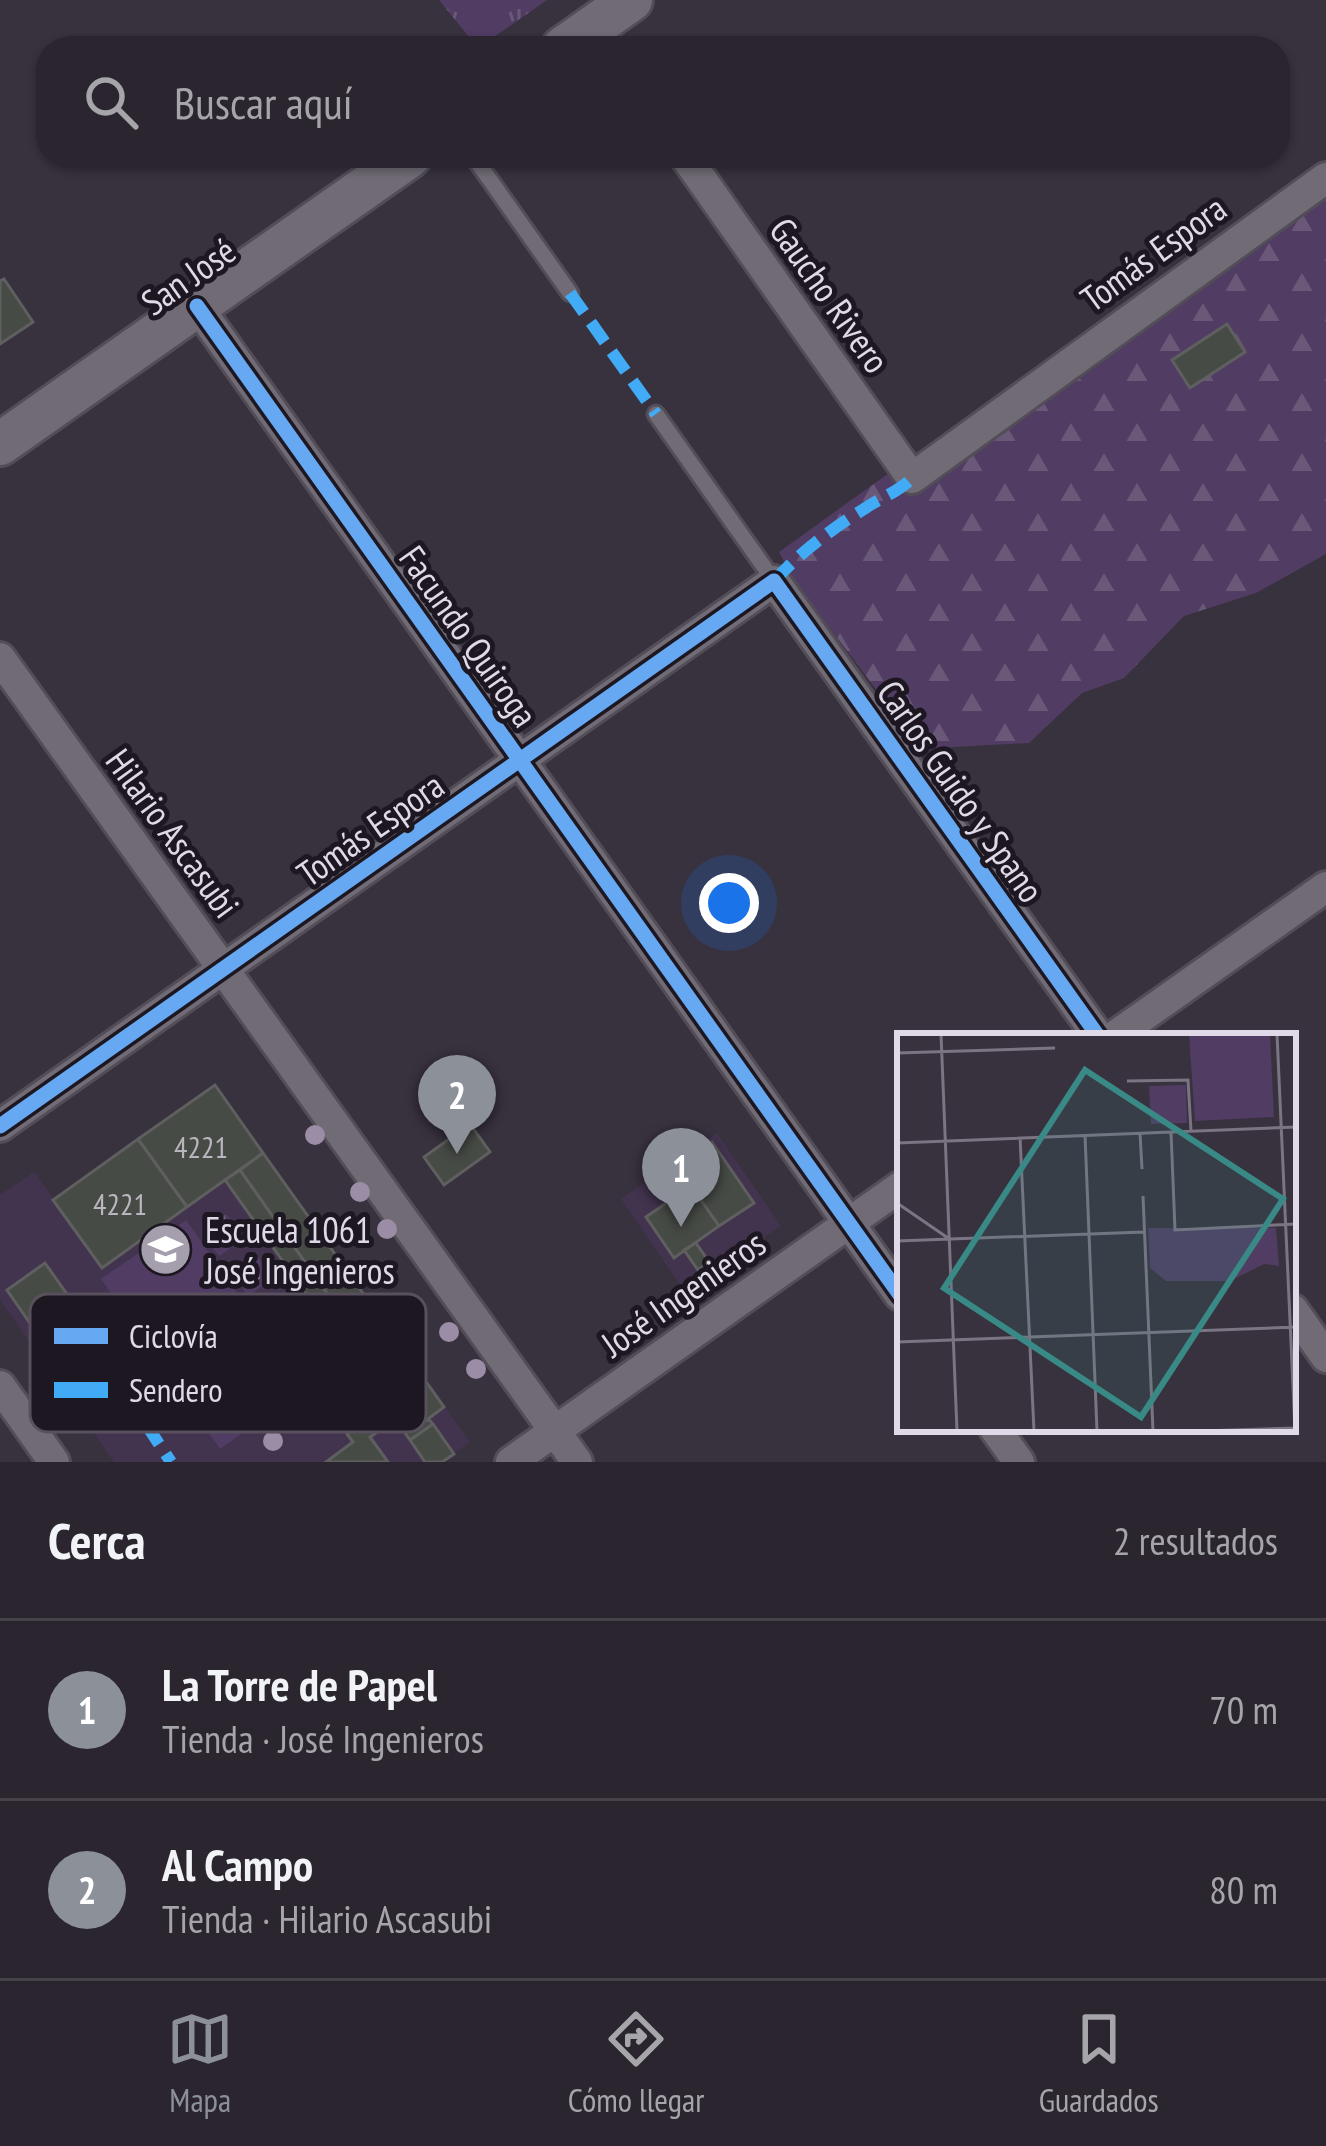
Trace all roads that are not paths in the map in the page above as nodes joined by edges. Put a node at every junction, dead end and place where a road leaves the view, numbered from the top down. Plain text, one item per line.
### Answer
1 (631, 0) edge
2 (594, 36) edge
3 (393, 168) edge
4 (481, 168) edge
5 (693, 168) edge
6 (1326, 178) edge
7 (570, 293) dead end
8 (197, 306) junction
9 (656, 414) dead end
10 (0, 444) edge
11 (912, 478) joint
12 (774, 581) junction
13 (0, 658) edge
14 (520, 760) junction
15 (1326, 887) edge
16 (223, 969) junction
17 (1096, 1033) edge
18 (1118, 1033) edge
19 (0, 1126) edge
20 (897, 1189) edge
21 (849, 1223) junction
22 (897, 1290) edge
23 (1296, 1314) edge
24 (1326, 1357) edge
25 (0, 1386) edge
26 (30, 1428) edge
27 (555, 1431) junction
28 (33, 1432) edge
29 (997, 1432) edge
30 (54, 1462) edge
31 (511, 1462) edge
32 (577, 1462) edge
33 (1019, 1462) edge

1 - 2 street
3 - 8 street, San José
4 - 7 lane
5 - 11 street, Gaucho Rivero
6 - 11 street, Tomás Espora
8 - 10 street, San José
8 - 14 street, Facundo Quiroga
9 - 12 lane, Carlos Guido y Spano
12 - 14 street, Tomás Espora
12 - 17 street, Carlos Guido y Spano
13 - 16 street, Hilario Ascasubi
14 - 16 street, Tomás Espora
14 - 21 street, Facundo Quiroga
15 - 18 street
16 - 19 street, Tomás Espora
16 - 27 street, Hilario Ascasubi
20 - 21 street, José Ingenieros
21 - 22 street, Facundo Quiroga
21 - 27 street, José Ingenieros
23 - 24 street
25 - 26 street
27 - 31 street, José Ingenieros
27 - 32 street, Hilario Ascasubi
28 - 30 street
29 - 33 street

